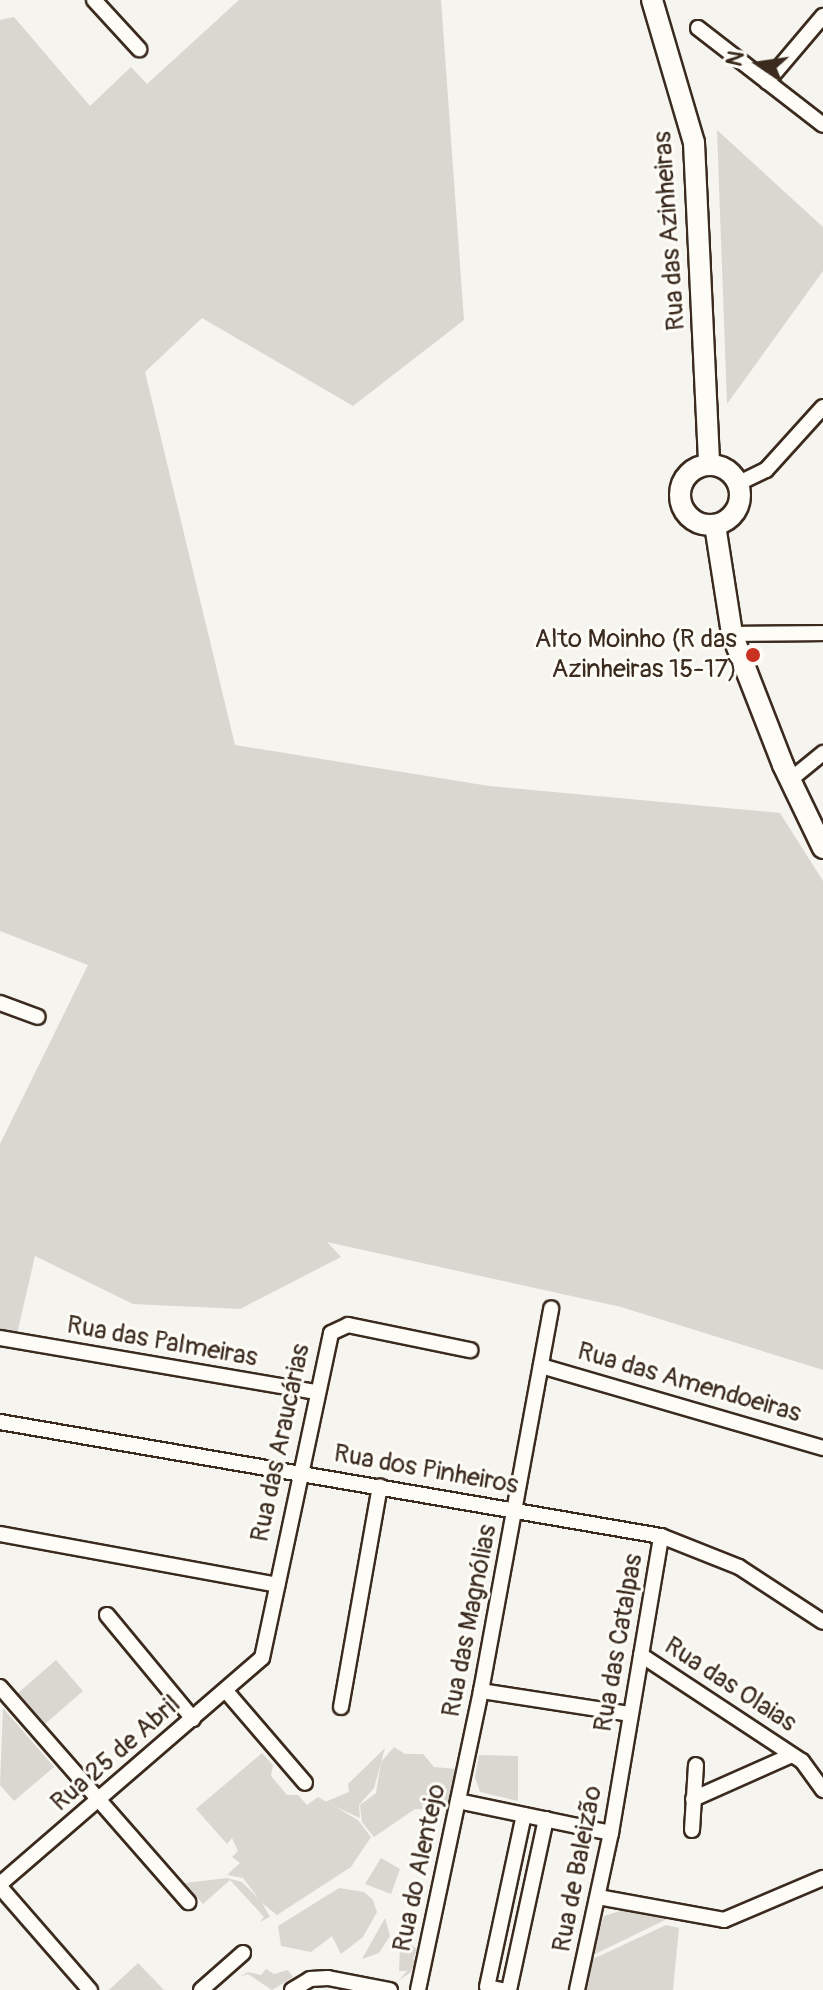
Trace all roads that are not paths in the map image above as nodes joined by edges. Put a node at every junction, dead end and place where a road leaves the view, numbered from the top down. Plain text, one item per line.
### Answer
1 (94, 0) edge
2 (652, 0) edge
3 (823, 16) edge
4 (698, 28) dead end
5 (139, 49) dead end
6 (767, 82) junction
7 (823, 125) edge
8 (823, 407) edge
9 (709, 464) junction
10 (739, 483) junction
11 (715, 525) junction
12 (823, 633) edge
13 (732, 634) junction
14 (823, 753) edge
15 (790, 780) junction
16 (823, 848) edge
17 (0, 1004) edge
18 (38, 1017) dead end
19 (551, 1308) dead end
20 (0, 1338) edge
21 (470, 1350) dead end
22 (541, 1366) junction
23 (315, 1392) junction
24 (0, 1422) edge
25 (823, 1448) edge
26 (298, 1473) junction
27 (380, 1486) junction
28 (516, 1510) junction
29 (0, 1534) edge
30 (661, 1536) junction
31 (277, 1585) junction
32 (107, 1615) dead end
33 (823, 1622) edge
34 (641, 1655) junction
35 (262, 1658) joint
36 (0, 1687) edge
37 (226, 1691) junction
38 (481, 1691) junction
39 (341, 1707) dead end
40 (630, 1714) junction
41 (193, 1719) junction
42 (468, 1755) joint
43 (792, 1755) junction
44 (624, 1757) joint
45 (696, 1765) dead end
46 (305, 1783) dead end
47 (823, 1790) edge
48 (693, 1799) junction
49 (458, 1801) junction
50 (97, 1802) junction
51 (524, 1815) junction
52 (546, 1819) junction
53 (692, 1830) dead end
54 (611, 1833) junction
55 (823, 1878) edge
56 (0, 1886) edge
57 (598, 1897) junction
58 (188, 1902) dead end
59 (243, 1953) dead end
60 (90, 1990) edge
61 (201, 1990) edge
62 (292, 1990) edge
63 (390, 1990) edge
64 (418, 1990) edge
65 (502, 1990) edge
66 (509, 1990) edge
67 (577, 1990) edge

1 - 5 street
2 - 9 street, Rua das Azinheiras
3 - 6 street
4 - 6 street
6 - 7 street
8 - 10 street
9 - 10 street
9 - 11 street
10 - 11 street
11 - 13 street
12 - 13 street
13 - 15 street
14 - 15 street
15 - 16 street
17 - 18 street
19 - 22 street, Rua das Magnólias
20 - 23 street, Rua das Palmeiras
21 - 23 street, Rua das Araucárias
22 - 25 street, Rua das Amendoeiras
22 - 28 street, Rua das Magnólias
23 - 26 street, Rua das Araucárias
24 - 26 street, Rua dos Pinheiros
26 - 27 street, Rua dos Pinheiros
26 - 31 street, Rua das Araucárias
27 - 28 street, Rua dos Pinheiros
27 - 39 street
28 - 30 street, Rua dos Pinheiros
28 - 38 street, Rua das Magnólias
29 - 31 street
30 - 33 street, Rua dos Pinheiros
30 - 34 street, Rua das Catalpas
31 - 35 street, Rua das Araucárias
32 - 41 street
34 - 40 street, Rua das Catalpas
34 - 43 street, Rua das Olaias
35 - 37 street, Rua 25 de Abril
36 - 50 street
37 - 41 street, Rua 25 de Abril
37 - 46 street
38 - 40 street
38 - 42 street, Rua das Magnólias
40 - 44 street, Rua das Catalpas
41 - 50 street, Rua 25 de Abril
42 - 49 street, Rua do Alentejo
43 - 47 street, Rua das Olaias
43 - 48 street
44 - 54 street, Rua de Baleizão
45 - 48 street
48 - 53 street
49 - 51 street
49 - 64 street, Rua do Alentejo
50 - 56 street, Rua 25 de Abril
50 - 58 street
51 - 52 street
51 - 65 street
52 - 54 street
52 - 66 street
54 - 57 street, Rua de Baleizão
55 - 57 street
56 - 60 street
57 - 67 street, Rua de Baleizão
59 - 61 street
62 - 63 street

